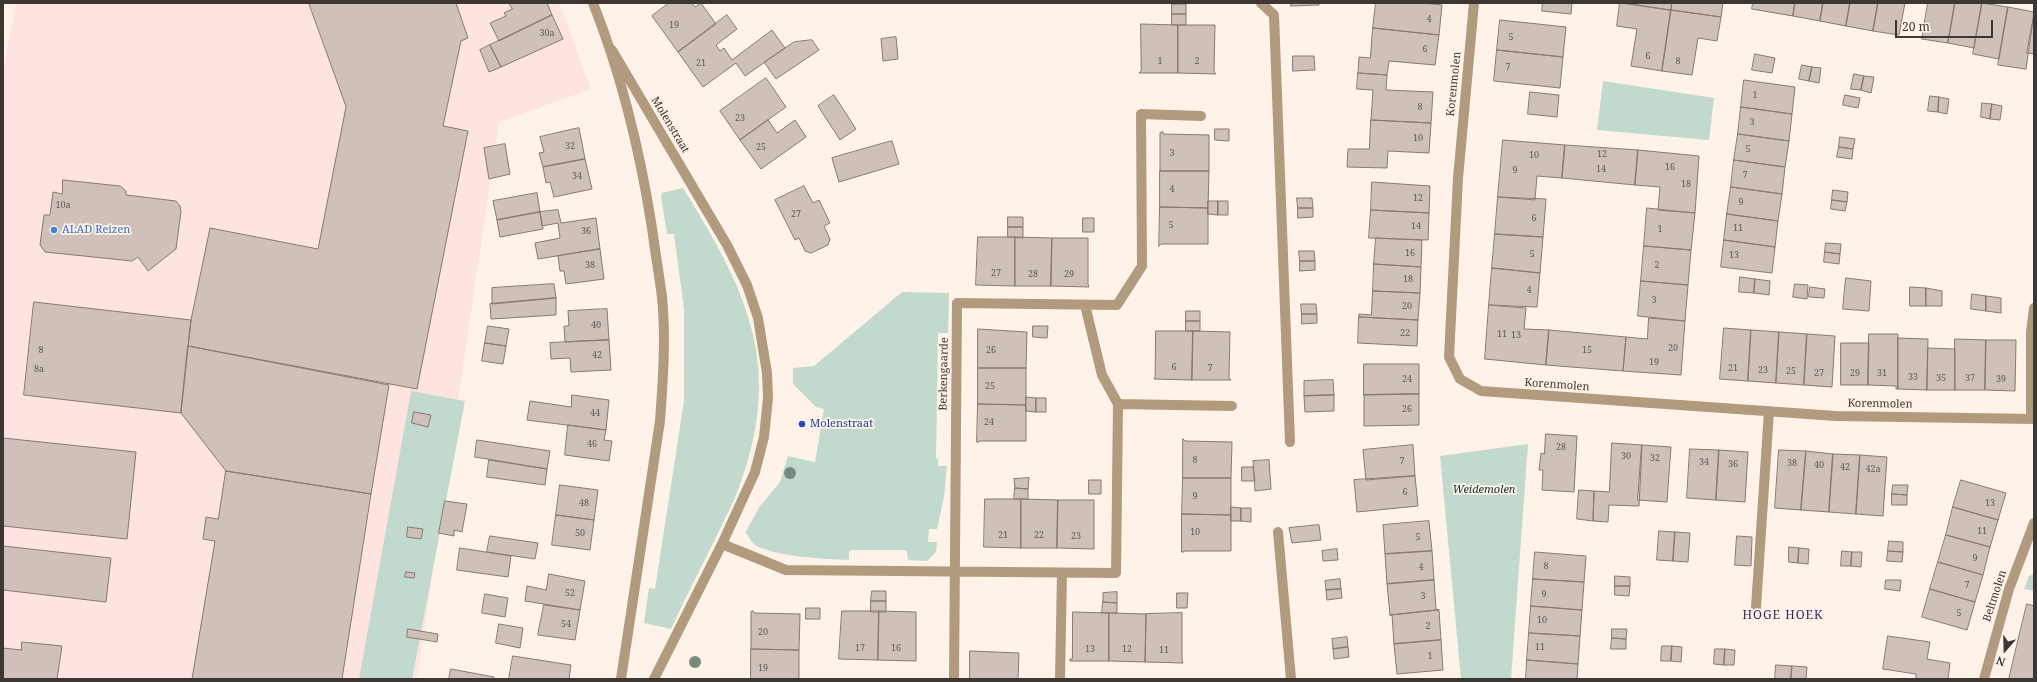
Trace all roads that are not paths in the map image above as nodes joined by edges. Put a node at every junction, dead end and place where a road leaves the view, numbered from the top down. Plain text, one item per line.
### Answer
1 (593, 3) edge
2 (1261, 3) edge
3 (1474, 3) edge
4 (612, 50) junction
5 (1201, 116) dead end
6 (1085, 305) junction
7 (2034, 308) edge
8 (1118, 404) junction
9 (1232, 406) dead end
10 (1769, 411) junction
11 (2033, 419) edge
12 (1290, 442) dead end
13 (2034, 523) edge
14 (1278, 532) dead end
15 (722, 544) junction
16 (954, 572) junction
17 (1062, 573) junction
18 (1756, 607) dead end
19 (621, 679) edge
20 (654, 679) edge
21 (954, 679) edge
22 (1060, 679) edge
23 (1291, 679) edge
24 (1984, 679) edge

1 - 4 street, Molenstraat
2 - 12 street
3 - 10 street, Korenmolen
4 - 15 street, Molenstraat
4 - 19 street, Molenstraat
5 - 6 street, Berkengaarde
6 - 8 street
6 - 16 street, Berkengaarde
7 - 11 street
8 - 9 street
8 - 17 street
10 - 11 street, Korenmolen
10 - 18 street
13 - 24 street, Beltmolen
14 - 23 street
15 - 16 street
15 - 20 street, Molenstraat
16 - 17 street
16 - 21 street, Berkengaarde
17 - 22 street

